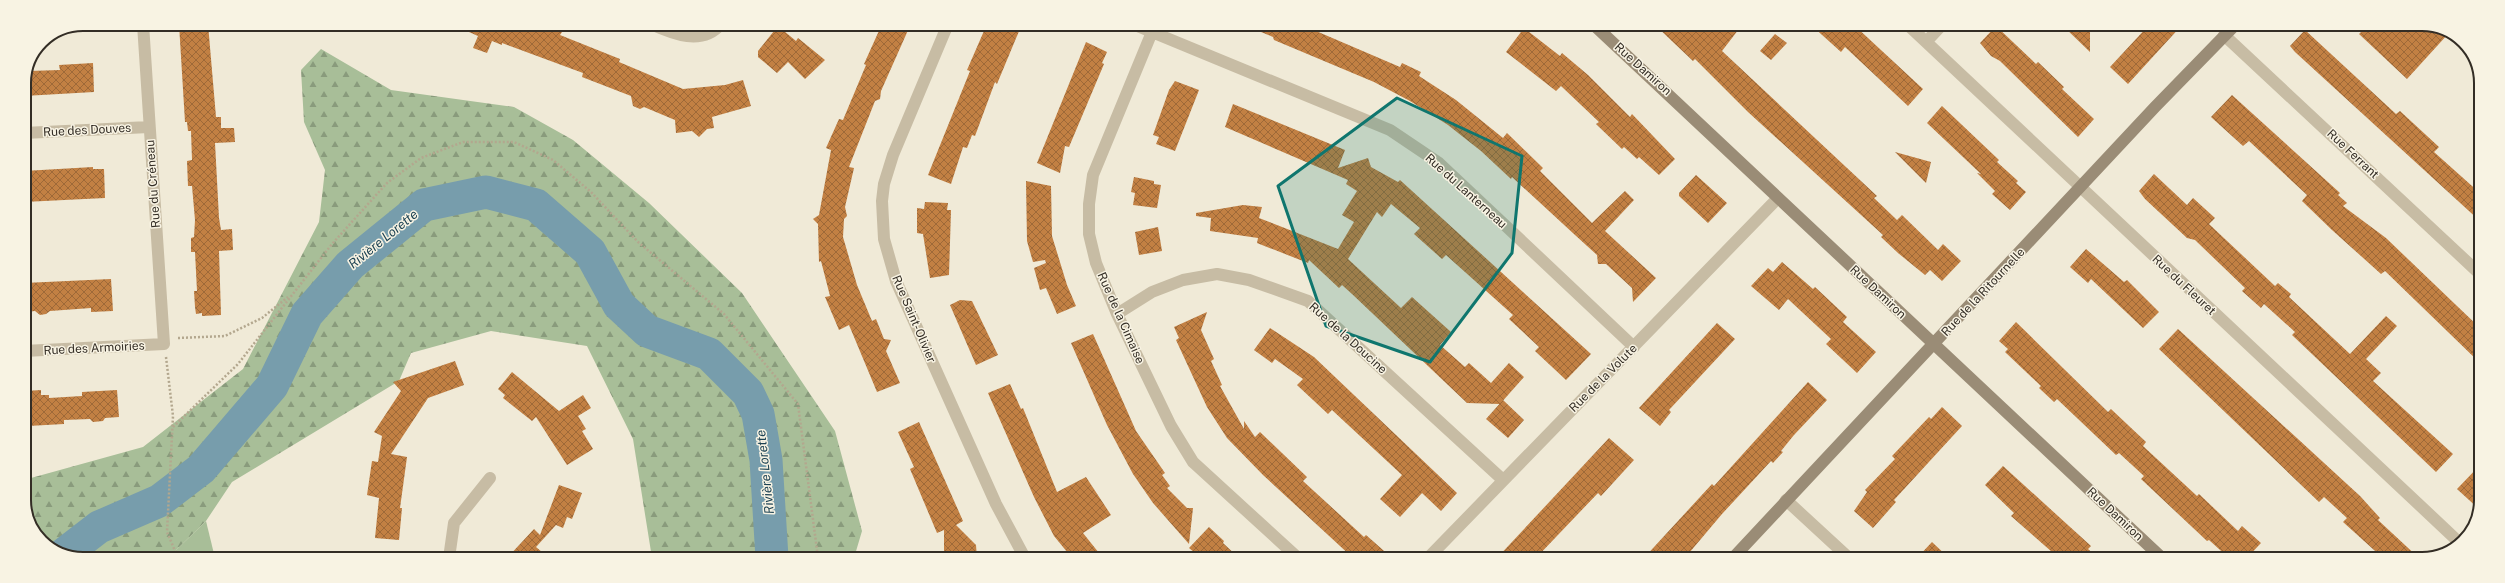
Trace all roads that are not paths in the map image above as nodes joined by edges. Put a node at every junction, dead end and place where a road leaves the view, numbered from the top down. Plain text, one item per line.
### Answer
1 (143, 31) edge
2 (668, 31) edge
3 (712, 31) edge
4 (945, 31) edge
5 (1600, 31) edge
6 (1914, 31) edge
7 (1936, 31) edge
8 (2228, 31) edge
9 (1152, 32) joint
10 (2224, 35) junction
11 (1926, 42) junction
12 (150, 127) junction
13 (31, 134) edge
14 (2081, 188) junction
15 (1778, 198) junction
16 (2474, 268) edge
17 (1117, 314) junction
18 (164, 342) joint
19 (1934, 345) junction
20 (1634, 347) junction
21 (31, 351) edge
22 (490, 478) dead end
23 (1503, 480) junction
24 (1786, 500) junction
25 (2456, 539) edge
26 (450, 552) edge
27 (1022, 552) edge
28 (1291, 552) edge
29 (1434, 552) edge
30 (1738, 552) edge
31 (1842, 552) edge
32 (2156, 552) edge

1 - 12 street, Rue du Créneau
2 - 3 street
4 - 27 street, Rue Saint-Olivier
5 - 15 street, Rue Damiron
6 - 11 street, Rue du Fleuret
7 - 11 street
8 - 10 street, Rue de la Ritournelle
9 - 17 street, Rue de la Cimaise
9 - 20 street, Rue du Lanterneau
10 - 14 street, Rue de la Ritournelle
10 - 16 street, Rue Ferrant
11 - 14 street, Rue du Fleuret
12 - 13 street, Rue des Douves
12 - 18 street, Rue du Créneau
14 - 19 street, Rue de la Ritournelle
14 - 25 street, Rue du Fleuret
15 - 19 street, Rue Damiron
15 - 20 street, Rue de la Volute
17 - 23 street, Rue de la Doucine
17 - 28 street, Rue de la Cimaise
18 - 21 street, Rue des Armoiries
19 - 24 street, Rue de la Ritournelle
19 - 32 street, Rue Damiron
20 - 23 street, Rue de la Volute
22 - 26 street
23 - 29 street, Rue de la Volute
24 - 30 street, Rue de la Ritournelle
24 - 31 street

